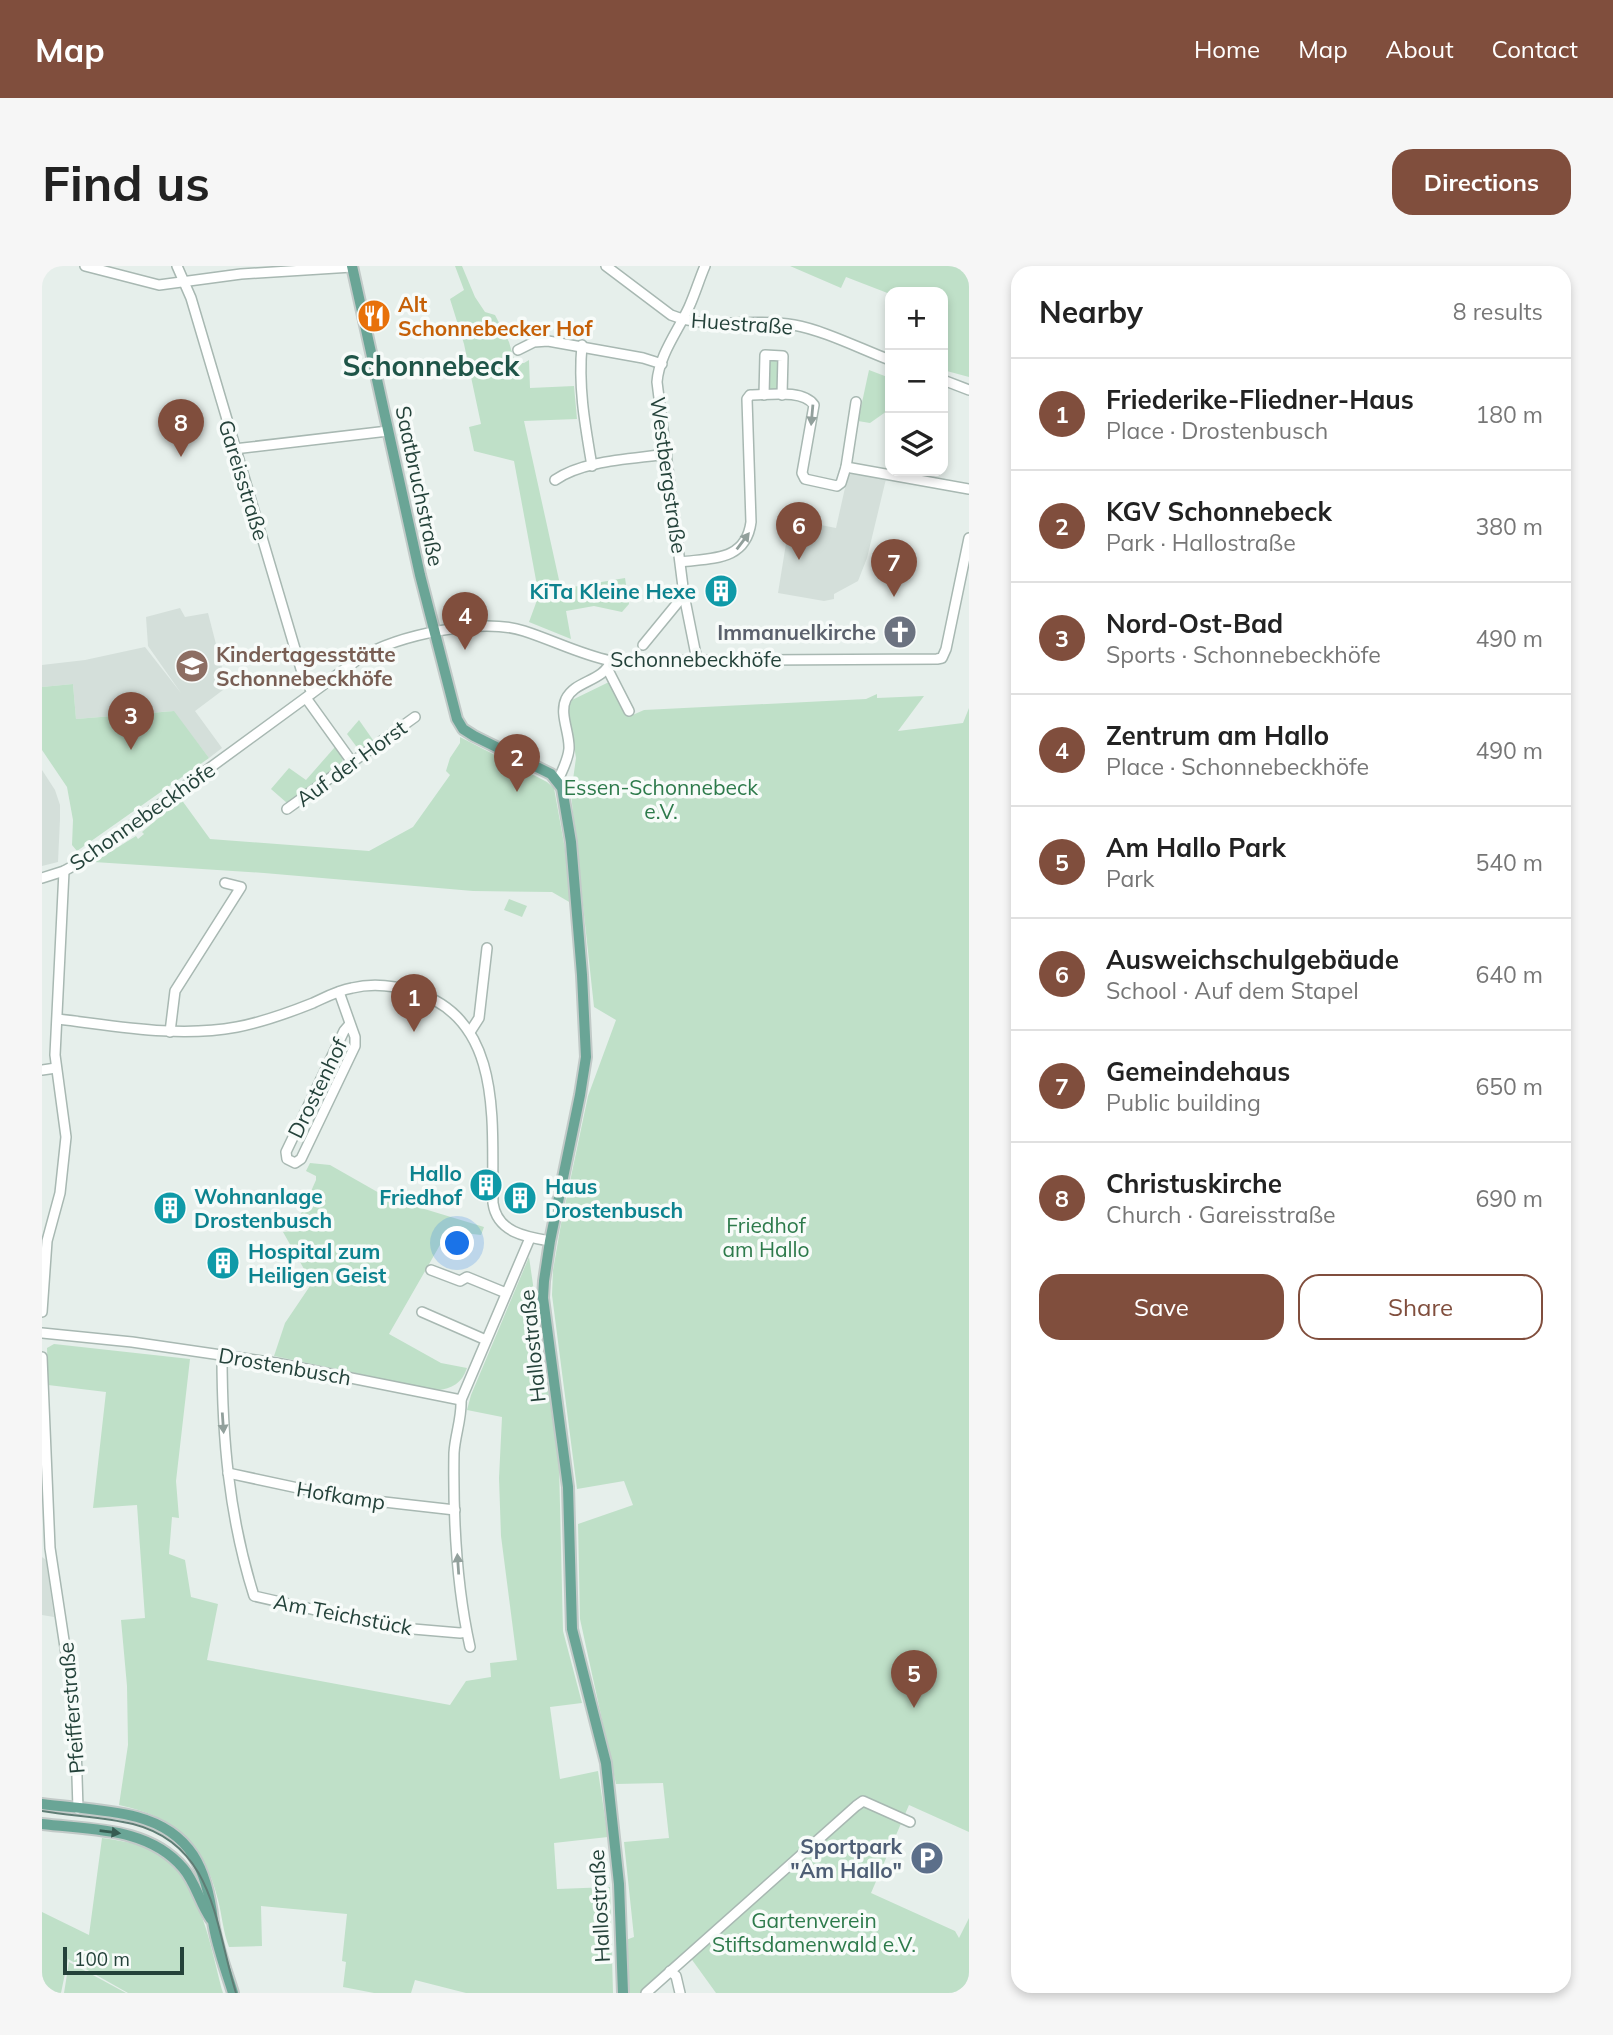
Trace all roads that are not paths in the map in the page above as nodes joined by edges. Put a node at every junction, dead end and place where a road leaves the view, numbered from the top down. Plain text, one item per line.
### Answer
1 (85, 266) edge
2 (177, 266) edge
3 (606, 266) edge
4 (705, 266) edge
5 (352, 267) edge
6 (185, 282) junction
7 (682, 319) junction
8 (582, 345) junction
9 (519, 350) dead end
10 (885, 358) edge
11 (662, 364) junction
12 (948, 382) edge
13 (969, 390) edge
14 (764, 395) junction
15 (782, 396) junction
16 (856, 402) dead end
17 (388, 431) junction
18 (234, 449) junction
19 (667, 454) junction
20 (592, 466) junction
21 (846, 467) junction
22 (555, 480) dead end
23 (969, 489) edge
24 (969, 538) edge
25 (681, 562) junction
26 (684, 595) junction
27 (433, 632) junction
28 (643, 645) dead end
29 (697, 660) junction
30 (610, 665) junction
31 (309, 695) junction
32 (629, 712) dead end
33 (415, 717) dead end
34 (352, 762) junction
35 (558, 780) junction
36 (287, 810) dead end
37 (64, 871) junction
38 (42, 878) edge
39 (225, 883) dead end
40 (487, 948) dead end
41 (340, 992) junction
42 (58, 1018) junction
43 (351, 1024) junction
44 (170, 1032) junction
45 (470, 1032) junction
46 (56, 1068) junction
47 (42, 1070) edge
48 (530, 1238) junction
49 (550, 1241) junction
50 (44, 1255) edge
51 (431, 1270) dead end
52 (506, 1293) junction
53 (42, 1312) edge
54 (422, 1312) dead end
55 (42, 1333) edge
56 (486, 1340) junction
57 (222, 1354) junction
58 (42, 1357) edge
59 (461, 1400) junction
60 (228, 1473) junction
61 (455, 1510) junction
62 (46, 1549) edge
63 (466, 1632) junction
64 (470, 1647) dead end
65 (42, 1804) edge
66 (78, 1809) junction
67 (910, 1822) dead end
68 (42, 1824) edge
69 (213, 1921) junction
70 (670, 1971) junction
71 (233, 1993) edge
72 (623, 1993) edge
73 (646, 1993) edge
74 (680, 1993) edge

1 - 6 street
2 - 6 street, Gareisstraße
3 - 7 street, Huestraße
4 - 7 street, Westbergstraße
5 - 6 street
5 - 17 main road, Saatbruchstraße
6 - 18 street, Gareisstraße
7 - 10 street, Huestraße
7 - 11 street, Westbergstraße
8 - 9 street
8 - 11 street
8 - 20 street
11 - 19 street, Westbergstraße
12 - 13 street
14 - 15 street
14 - 15 street
25 -> 14 street
15 -> 21 street
16 - 21 street
17 - 18 street
17 - 27 main road, Saatbruchstraße
18 - 31 street, Gareisstraße
19 - 20 street
19 - 25 street, Westbergstraße
20 - 22 street
21 - 23 street
24 - 29 street, Schonnebeckhöfe
25 - 26 street, Westbergstraße
26 - 28 street
26 - 29 street, Westbergstraße
27 - 30 street, Schonnebeckhöfe
27 - 31 street, Schonnebeckhöfe
27 - 35 main road
29 - 30 street, Schonnebeckhöfe
30 - 32 street
30 - 35 street
31 - 34 street
31 - 37 street, Schonnebeckhöfe
33 - 34 street, Auf der Horst
34 - 36 street, Auf der Horst
35 - 49 main road, Hallostraße
37 - 38 street, Schonnebeckhöfe
37 - 42 street
39 - 44 street
40 - 45 street
41 - 43 street, Drostenhof
41 - 44 street
41 - 45 street
42 - 44 street
42 - 46 street
43 - 43 street, Drostenhof
45 - 48 street
46 - 47 street
46 - 50 street
48 - 49 street
48 - 52 street
49 - 72 main road, Hallostraße
50 - 53 street
51 - 52 street
52 - 56 street
54 - 56 street
55 - 57 street, Drostenbusch
56 - 59 street
57 - 59 street, Drostenbusch
57 -> 60 street, Am Teichstück
58 - 62 street, Pfeifferstraße
59 - 61 street
60 - 61 street, Hofkamp
60 - 63 street, Am Teichstück
63 -> 61 street
62 - 66 street, Pfeifferstraße
63 - 64 street
65 - 66 main road
66 - 69 main road
67 - 70 street
68 -> 69 main road
69 - 71 main road
70 - 73 street
70 - 74 street

